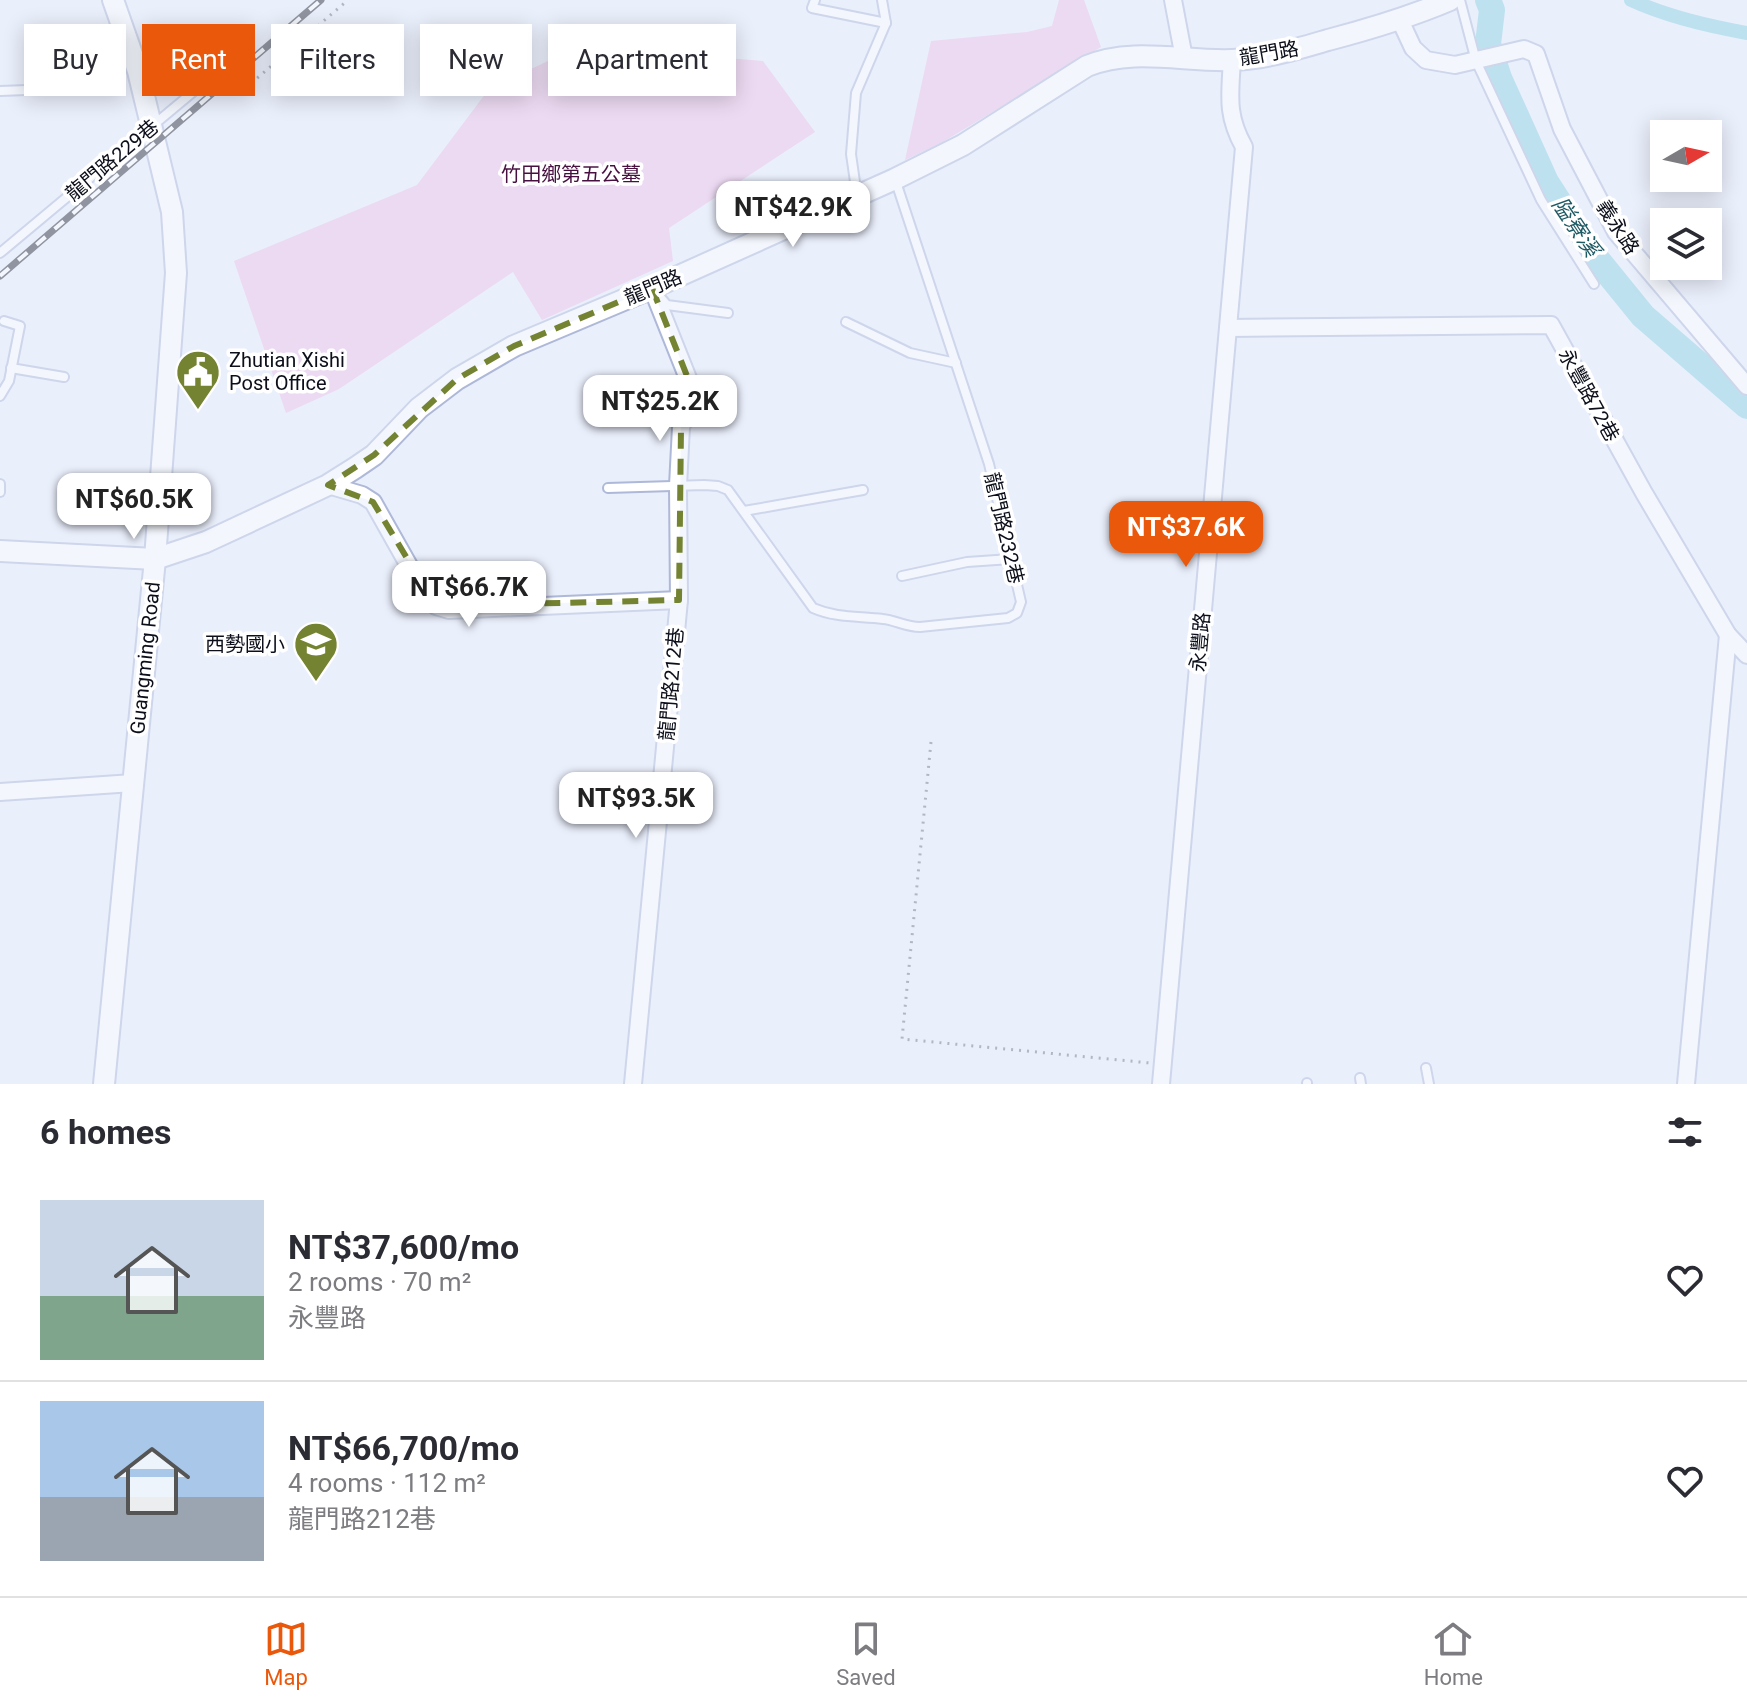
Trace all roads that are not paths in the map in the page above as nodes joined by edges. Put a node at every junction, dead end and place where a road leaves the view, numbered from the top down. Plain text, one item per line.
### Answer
1 (113, 0) edge
2 (815, 0) edge
3 (882, 0) edge
4 (1173, 0) edge
5 (1450, 0) edge
6 (1460, 0) edge
7 (1400, 20) junction
8 (886, 23) junction
9 (1184, 58) junction
10 (1232, 60) junction
11 (1480, 60) junction
12 (24, 90) edge
13 (0, 91) edge
14 (189, 96) edge
15 (152, 127) junction
16 (895, 179) junction
17 (857, 197) junction
18 (0, 253) edge
19 (1594, 284) dead end
20 (652, 288) junction
21 (728, 313) dead end
22 (4, 321) dead end
23 (846, 322) dead end
24 (1228, 328) junction
25 (956, 363) junction
26 (11, 368) junction
27 (64, 377) dead end
28 (1747, 386) edge
29 (0, 396) edge
30 (0, 484) edge
31 (328, 485) junction
32 (678, 486) junction
33 (608, 488) dead end
34 (863, 490) dead end
35 (0, 492) edge
36 (744, 511) junction
37 (0, 551) edge
38 (155, 559) junction
39 (1011, 559) junction
40 (902, 576) dead end
41 (679, 600) junction
42 (1728, 635) junction
43 (1747, 655) edge
44 (133, 783) junction
45 (0, 792) edge
46 (1426, 1068) dead end
47 (104, 1084) edge
48 (633, 1084) edge
49 (1161, 1084) edge
50 (1429, 1084) edge
51 (1686, 1084) edge

1 - 15 street, Guangming Road
2 - 8 lane
3 - 8 lane
4 - 9 street
5 - 7 street, 龍門路
6 - 11 lane
7 - 10 street, 龍門路
7 - 11 street
8 - 17 lane
9 - 10 street, 龍門路
9 - 16 street, 龍門路
10 - 24 street, 永豐路
11 - 19 lane
11 - 28 street, 義永路
12 - 13 lane
14 - 15 lane, 龍門路229巷
15 - 18 lane, 龍門路229巷
15 - 38 street, Guangming Road
16 - 17 street, 龍門路
16 - 25 lane, 龍門路232巷
17 - 20 street, 龍門路
20 - 21 lane
20 - 31 street, 龍門路
20 - 32 street
22 - 26 lane
23 - 25 lane
24 - 42 street, 永豐路72巷
24 - 49 street, 永豐路
25 - 39 lane, 龍門路232巷
26 - 27 lane
26 - 29 lane
30 - 35 lane
31 - 38 street, 龍門路
31 - 41 street, 龍門路212巷
32 - 33 lane
32 - 36 lane
32 - 41 street
34 - 36 lane
36 - 39 lane, 龍門路232巷
37 - 38 street
38 - 44 street, Guangming Road
39 - 40 lane
41 - 48 street, 龍門路212巷
42 - 43 street, 永豐路72巷
42 - 51 street
44 - 45 street
44 - 47 street, Guangming Road
46 - 50 lane

